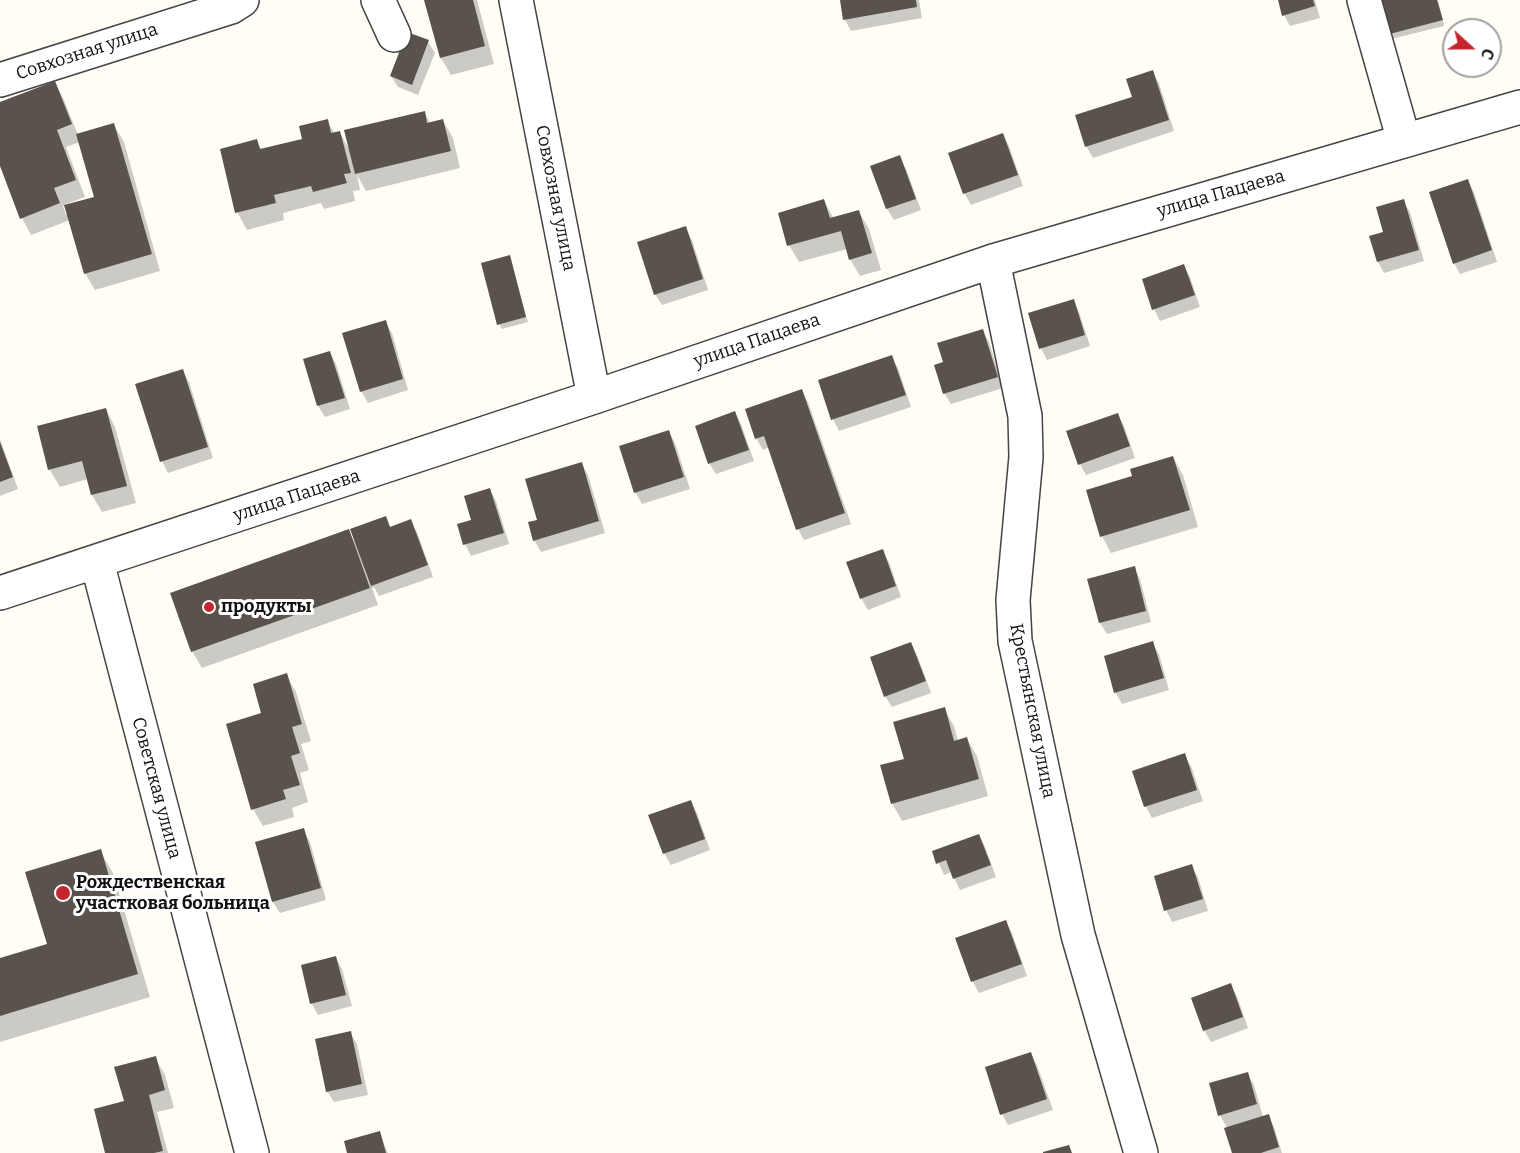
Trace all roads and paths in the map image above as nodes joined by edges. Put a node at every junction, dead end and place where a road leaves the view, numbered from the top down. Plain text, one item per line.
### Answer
1 (242, 0) edge
2 (378, 0) edge
3 (516, 0) edge
4 (1364, 0) edge
5 (393, 35) dead end
6 (0, 80) edge
7 (1520, 106) edge
8 (1404, 141) junction
9 (993, 261) junction
10 (594, 397) junction
11 (97, 562) junction
12 (0, 593) edge
13 (252, 1153) edge
14 (1141, 1153) edge

1 - 6 street, Совхозная улица
2 - 5 street
3 - 10 street, Совхозная улица
4 - 8 street
7 - 8 street, улица Пацаева
8 - 9 street, улица Пацаева
9 - 10 street, улица Пацаева
9 - 14 street, Крестьянская улица
10 - 11 street, улица Пацаева
11 - 12 street, улица Пацаева
11 - 13 street, Советская улица

